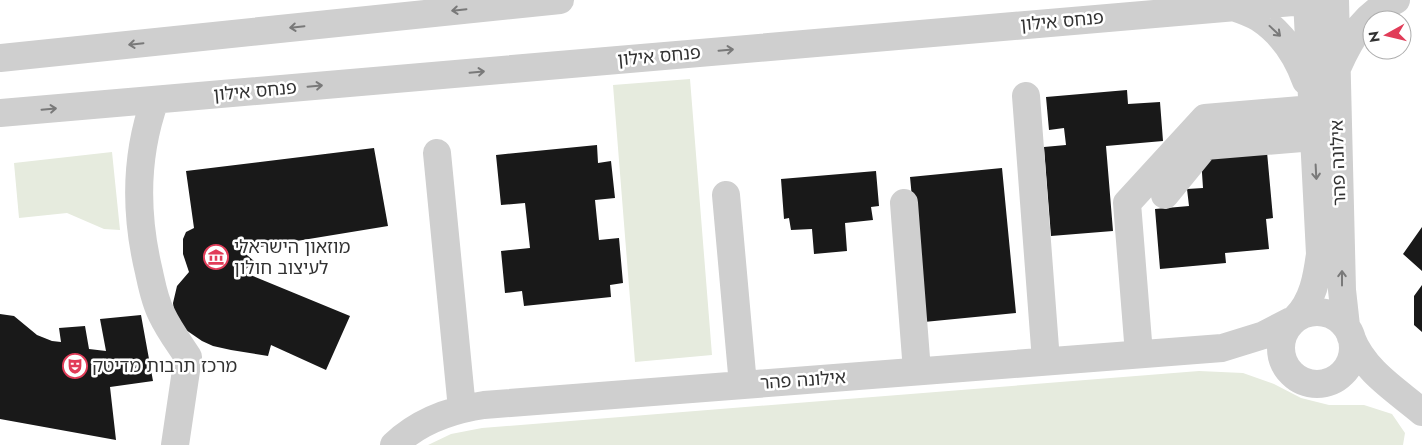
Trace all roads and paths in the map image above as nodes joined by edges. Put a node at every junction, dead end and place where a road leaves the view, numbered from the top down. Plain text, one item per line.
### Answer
1 (560, 0) edge
2 (1310, 0) edge
3 (1335, 0) edge
4 (1396, 0) edge
5 (1233, 7) junction
6 (0, 58) edge
7 (1335, 72) junction
8 (1026, 96) dead end
9 (155, 100) junction
10 (1312, 103) junction
11 (0, 113) edge
12 (1314, 137) junction
13 (437, 153) dead end
14 (726, 195) dead end
15 (1165, 195) dead end
16 (904, 203) dead end
17 (1293, 320) junction
18 (1349, 332) junction
19 (1222, 348) junction
20 (1139, 354) junction
21 (1046, 362) junction
22 (917, 372) junction
23 (1291, 373) junction
24 (1333, 381) junction
25 (743, 385) junction
26 (1393, 388) junction
27 (462, 409) junction
28 (1422, 412) edge
29 (175, 445) edge
30 (394, 445) edge

1 -> 6 street
2 - 5 street, פנחס אילון
2 - 10 street, אילונה פהר
3 - 7 street, אילונה פהר
4 - 7 street
9 -> 5 street, פנחס אילון
5 -> 10 street
18 -> 7 street, אילונה פהר
8 - 21 street
11 -> 9 street, פנחס אילון
9 - 29 street
10 - 12 street, אילונה פהר
10 - 20 street
12 - 15 street
12 -> 17 street, אילונה פהר
13 - 27 street
14 - 25 street
16 - 22 street
17 - 18 street
17 - 19 street, אילונה פהר
17 - 23 street
18 - 24 street
18 - 26 street
19 - 20 street, אילונה פהר
19 - 23 street, אילונה פהר
20 - 21 street, אילונה פהר
21 - 22 street, אילונה פהר
22 - 25 street, אילונה פהר
23 - 24 street
24 - 26 street
25 - 27 street, אילונה פהר
26 - 28 street
27 - 30 street, אילונה פהר

